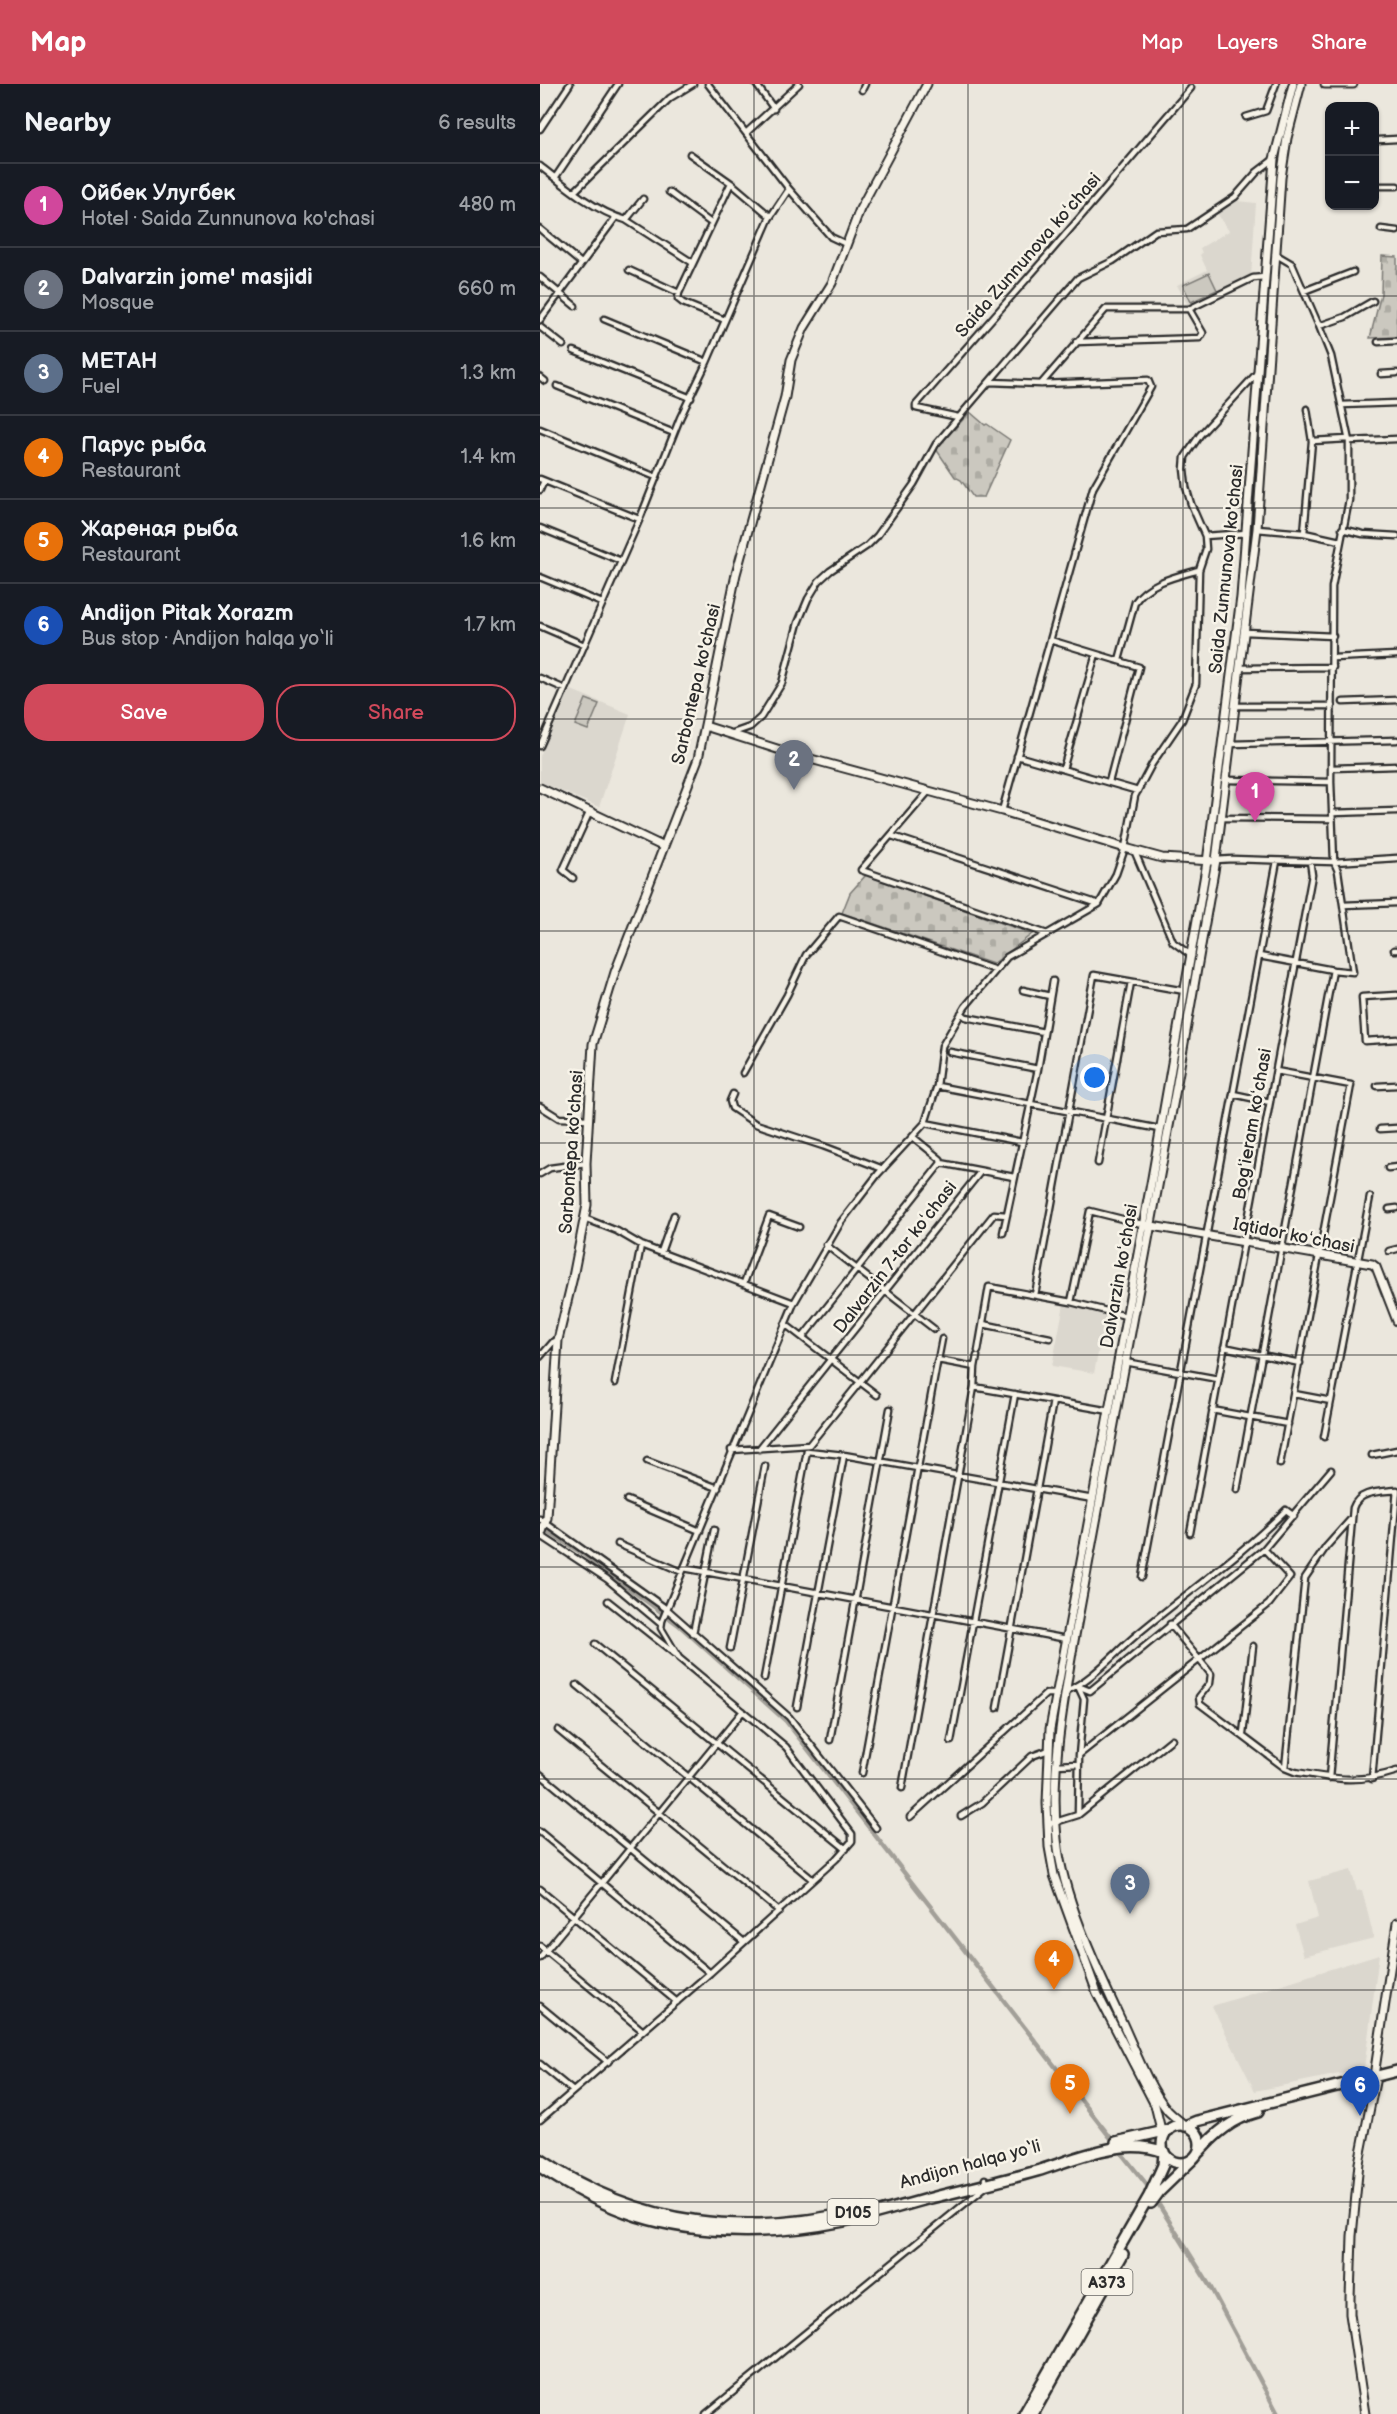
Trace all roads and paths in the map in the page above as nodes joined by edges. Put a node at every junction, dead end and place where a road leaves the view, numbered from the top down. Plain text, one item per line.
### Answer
1 (570, 84) edge
2 (618, 84) edge
3 (693, 84) edge
4 (708, 84) edge
5 (756, 84) edge
6 (799, 84) edge
7 (865, 84) edge
8 (927, 84) edge
9 (1276, 84) edge
10 (1293, 84) edge
11 (1301, 84) edge
12 (1325, 84) edge
13 (1353, 84) edge
14 (1191, 87) dead end
15 (862, 90) dead end
16 (774, 109) junction
17 (1246, 117) dead end
18 (540, 129) edge
19 (746, 133) junction
20 (1397, 139) edge
21 (1379, 140) edge
22 (690, 154) dead end
23 (1274, 159) junction
24 (540, 166) edge
25 (555, 178) junction
26 (731, 183) junction
27 (1379, 186) dead end
28 (1397, 186) edge
29 (789, 189) junction
30 (574, 192) junction
31 (669, 192) dead end
32 (642, 199) dead end
33 (770, 216) junction
34 (616, 217) junction
35 (626, 220) junction
36 (711, 223) junction
37 (540, 229) edge
38 (1381, 229) dead end
39 (1397, 231) edge
40 (846, 244) junction
41 (1274, 253) junction
42 (581, 263) junction
43 (693, 263) junction
44 (629, 270) dead end
45 (1353, 272) dead end
46 (1269, 277) junction
47 (540, 278) edge
48 (1304, 291) junction
49 (678, 293) junction
50 (560, 295) junction
51 (1373, 301) dead end
52 (575, 306) dead end
53 (1189, 309) junction
54 (1267, 316) junction
55 (604, 319) dead end
56 (540, 320) edge
57 (724, 320) junction
58 (1319, 326) junction
59 (540, 327) edge
60 (1397, 340) edge
61 (1076, 342) junction
62 (1378, 342) dead end
63 (563, 345) dead end
64 (574, 351) dead end
65 (707, 362) junction
66 (1258, 372) junction
67 (1397, 373) edge
68 (1381, 374) dead end
69 (540, 377) edge
70 (545, 381) dead end
71 (990, 382) junction
72 (1041, 384) junction
73 (557, 386) dead end
74 (691, 398) junction
75 (1397, 402) edge
76 (1342, 405) junction
77 (1307, 409) dead end
78 (958, 417) junction
79 (540, 429) edge
80 (674, 433) junction
81 (1349, 440) junction
82 (1397, 440) edge
83 (1312, 441) junction
84 (656, 477) junction
85 (542, 480) edge
86 (540, 490) edge
87 (639, 519) junction
88 (540, 528) edge
89 (1257, 529) junction
90 (1342, 529) junction
91 (1247, 533) junction
92 (1304, 533) junction
93 (1205, 536) junction
94 (1397, 536) edge
95 (1340, 541) junction
96 (621, 561) junction
97 (1199, 570) junction
98 (540, 577) edge
99 (602, 603) junction
100 (540, 626) edge
101 (1245, 632) junction
102 (1333, 636) junction
103 (1050, 640) junction
104 (584, 645) junction
105 (1096, 654) junction
106 (1397, 655) edge
107 (1333, 658) junction
108 (1119, 660) junction
109 (1333, 667) junction
110 (1241, 668) junction
111 (540, 678) edge
112 (565, 688) junction
113 (1397, 700) edge
114 (1343, 702) dead end
115 (1236, 706) junction
116 (1332, 706) junction
117 (705, 726) junction
118 (730, 734) junction
119 (1397, 740) edge
120 (1332, 743) junction
121 (1231, 744) junction
122 (540, 746) edge
123 (1017, 756) junction
124 (1397, 765) edge
125 (1332, 768) junction
126 (1063, 769) junction
127 (1227, 780) junction
128 (1109, 782) junction
129 (1331, 782) junction
130 (540, 788) edge
131 (1138, 791) junction
132 (928, 792) junction
133 (590, 811) junction
134 (1002, 811) junction
135 (1397, 811) edge
136 (1332, 816) junction
137 (1222, 818) junction
138 (892, 836) junction
139 (662, 846) junction
140 (1125, 848) junction
141 (1134, 850) junction
142 (1397, 858) edge
143 (1216, 860) junction
144 (1277, 861) junction
145 (1310, 861) junction
146 (1207, 862) junction
147 (1334, 862) junction
148 (573, 878) dead end
149 (1397, 903) edge
150 (1099, 904) junction
151 (1343, 905) junction
152 (1047, 934) junction
153 (1191, 956) junction
154 (1259, 956) junction
155 (1296, 963) junction
156 (995, 970) junction
157 (1333, 970) junction
158 (1053, 981) dead end
159 (1131, 982) junction
160 (1023, 990) dead end
161 (1185, 991) junction
162 (1397, 995) edge
163 (1050, 996) junction
164 (961, 1013) junction
165 (1044, 1032) junction
166 (1397, 1039) edge
167 (950, 1052) dead end
168 (1038, 1069) junction
169 (1276, 1071) junction
170 (743, 1073) dead end
171 (1314, 1077) junction
172 (1397, 1085) edge
173 (937, 1086) junction
174 (1377, 1086) dead end
175 (733, 1094) dead end
176 (1233, 1094) junction
177 (1270, 1102) junction
178 (540, 1106) edge
179 (1029, 1106) junction
180 (1069, 1112) junction
181 (589, 1119) junction
182 (1106, 1120) junction
183 (925, 1123) junction
184 (1397, 1128) edge
185 (1160, 1129) junction
186 (1380, 1129) dead end
187 (913, 1137) junction
188 (1022, 1142) junction
189 (586, 1163) junction
190 (941, 1163) junction
191 (1098, 1163) dead end
192 (1397, 1167) edge
193 (1388, 1168) dead end
194 (883, 1169) junction
195 (981, 1171) junction
196 (1157, 1171) junction
197 (540, 1174) edge
198 (1014, 1177) junction
199 (1370, 1197) dead end
200 (1397, 1208) edge
201 (1389, 1209) dead end
202 (674, 1215) dead end
203 (1007, 1215) junction
204 (584, 1218) junction
205 (1146, 1225) junction
206 (799, 1227) dead end
207 (1003, 1233) dead end
208 (1206, 1234) junction
209 (1244, 1241) junction
210 (640, 1245) junction
211 (826, 1245) junction
212 (1282, 1247) junction
213 (1397, 1249) edge
214 (1389, 1251) dead end
215 (661, 1252) junction
216 (1320, 1255) junction
217 (1357, 1262) junction
218 (857, 1269) junction
219 (744, 1283) junction
220 (886, 1292) junction
221 (1035, 1295) junction
222 (1071, 1302) junction
223 (794, 1303) junction
224 (914, 1314) junction
225 (1126, 1316) junction
226 (1397, 1321) edge
227 (785, 1324) junction
228 (983, 1324) junction
229 (934, 1329) dead end
230 (803, 1337) junction
231 (1050, 1338) dead end
232 (942, 1339) dead end
233 (558, 1340) junction
234 (1224, 1347) junction
235 (1262, 1354) junction
236 (540, 1357) edge
237 (831, 1360) junction
238 (938, 1360) junction
239 (1125, 1362) junction
240 (1300, 1363) junction
241 (975, 1367) junction
242 (1180, 1372) junction
243 (1218, 1379) junction
244 (860, 1382) junction
245 (615, 1383) dead end
246 (974, 1387) junction
247 (1015, 1394) junction
248 (1294, 1394) junction
249 (877, 1395) dead end
250 (1053, 1401) junction
251 (1331, 1401) junction
252 (890, 1409) dead end
253 (1212, 1410) junction
254 (1110, 1411) junction
255 (1251, 1417) junction
256 (1111, 1424) junction
257 (1288, 1424) junction
258 (1324, 1437) dead end
259 (759, 1449) junction
260 (731, 1450) junction
261 (1397, 1450) edge
262 (844, 1455) junction
263 (1372, 1455) dead end
264 (647, 1461) dead end
265 (880, 1461) junction
266 (1280, 1464) dead end
267 (765, 1466) dead end
268 (918, 1468) junction
269 (1332, 1470) dead end
270 (958, 1476) junction
271 (999, 1482) junction
272 (718, 1488) junction
273 (1037, 1490) junction
274 (1237, 1490) dead end
275 (1397, 1490) edge
276 (1093, 1499) junction
277 (627, 1500) dead end
278 (1294, 1516) junction
279 (1352, 1519) junction
280 (543, 1521) edge
281 (714, 1530) dead end
282 (700, 1531) junction
283 (1190, 1533) dead end
284 (540, 1535) edge
285 (618, 1544) dead end
286 (1264, 1549) junction
287 (683, 1570) junction
288 (707, 1574) junction
289 (1142, 1577) dead end
290 (744, 1580) junction
291 (781, 1587) junction
292 (819, 1594) junction
293 (856, 1600) junction
294 (609, 1601) dead end
295 (893, 1607) junction
296 (667, 1611) junction
297 (933, 1614) junction
298 (974, 1622) junction
299 (662, 1623) junction
300 (1170, 1624) junction
301 (1012, 1629) junction
302 (693, 1633) junction
303 (1067, 1639) junction
304 (595, 1644) dead end
305 (1253, 1646) dead end
306 (730, 1648) dead end
307 (679, 1658) junction
308 (1199, 1660) junction
309 (764, 1678) dead end
310 (577, 1685) dead end
311 (1078, 1686) junction
312 (1066, 1691) junction
313 (1056, 1694) junction
314 (797, 1707) dead end
315 (997, 1708) dead end
316 (743, 1711) junction
317 (558, 1730) dead end
318 (1054, 1733) junction
319 (1243, 1734) junction
320 (1172, 1739) dead end
321 (830, 1740) dead end
322 (951, 1741) dead end
323 (717, 1743) junction
324 (1049, 1750) junction
325 (1079, 1755) junction
326 (1079, 1764) junction
327 (1056, 1765) junction
328 (1285, 1767) junction
329 (1397, 1771) edge
330 (862, 1773) dead end
331 (540, 1774) edge
332 (689, 1777) junction
333 (1329, 1778) junction
334 (1372, 1779) junction
335 (902, 1788) dead end
336 (659, 1814) junction
337 (1077, 1815) junction
338 (961, 1816) dead end
339 (910, 1817) dead end
340 (1053, 1823) junction
341 (876, 1828) dead end
342 (540, 1832) edge
343 (1058, 1846) junction
344 (1049, 1847) junction
345 (630, 1848) junction
346 (846, 1849) junction
347 (813, 1880) junction
348 (602, 1883) junction
349 (540, 1889) edge
350 (779, 1911) junction
351 (574, 1917) junction
352 (1397, 1923) edge
353 (744, 1942) junction
354 (540, 1946) edge
355 (546, 1951) junction
356 (540, 1958) edge
357 (710, 1973) junction
358 (676, 2002) junction
359 (540, 2006) edge
360 (643, 2031) junction
361 (608, 2062) junction
362 (540, 2064) edge
363 (1397, 2071) edge
364 (1397, 2076) edge
365 (1374, 2079) junction
366 (573, 2091) junction
367 (540, 2120) edge
368 (1185, 2126) junction
369 (1165, 2133) junction
370 (1146, 2147) junction
371 (1164, 2152) junction
372 (1196, 2156) junction
373 (540, 2159) edge
374 (540, 2167) edge
375 (1160, 2173) junction
376 (986, 2182) junction
377 (706, 2414) edge
378 (1024, 2414) edge
379 (1033, 2414) edge
380 (1365, 2414) edge

1 - 18 street
2 - 25 street
3 - 30 street
4 - 19 street
5 - 16 street
6 - 16 street
7 - 15 street
8 - 40 main road, Sarbontepa ko'chasi
9 - 17 street
10 - 23 main road
11 - 41 main road
12 - 13 main road
14 - 78 street, Saida Zunnunova koʻchasi
16 - 19 street
19 - 29 street
20 - 21 street
22 - 26 street
23 - 46 main road
23 - 71 street
24 - 25 street
25 - 30 street
26 - 33 street
26 - 36 street
27 - 28 street
29 - 33 street
29 - 40 street
30 - 34 street
31 - 36 street
32 - 35 street
33 - 57 street
34 - 35 street
34 - 42 street
35 - 43 street
36 - 43 street
37 - 42 street
38 - 39 street
40 - 117 main road, Sarbontepa ko'chasi
41 - 46 main road
41 - 48 street
42 - 50 street
43 - 49 street
44 - 49 street
45 - 48 street
46 - 53 street
46 - 54 main road, Saida Zunnunova ko'chasi
47 - 50 street
48 - 58 street
49 - 57 street
50 - 52 street
50 - 56 street
51 - 58 street
53 - 61 street
53 - 61 street
54 - 66 main road, Saida Zunnunova ko'chasi
54 - 89 main road, Saida Zunnunova ko'chasi
55 - 65 street
57 - 65 street
58 - 76 street
59 - 63 street
60 - 62 street
61 - 72 street
64 - 74 street
65 - 74 street
66 - 91 main road, Saida Zunnunova ko'chasi
66 - 93 street
67 - 68 street
69 - 70 street
71 - 72 street
71 - 78 street
72 - 103 street
73 - 80 street
74 - 80 street
75 - 76 street
76 - 81 street
77 - 83 street
78 - 118 street
79 - 84 street
80 - 84 street
81 - 82 street
81 - 83 street
81 - 90 street
83 - 92 street
84 - 87 street
85 - 86 street
85 - 87 street
87 - 96 street
88 - 96 street
89 - 92 street
89 - 101 main road, Saida Zunnunova ko'chasi
90 - 94 street
90 - 95 street
91 - 93 street
91 - 146 main road, Saida Zunnunova ko'chasi
92 - 95 street
93 - 97 street
95 - 102 street
96 - 99 street
97 - 108 street
97 - 131 street
98 - 99 street
99 - 104 street
100 - 104 street
101 - 102 street
101 - 110 main road, Saida Zunnunova ko'chasi
102 - 107 street
103 - 105 street
103 - 123 street
104 - 112 street
105 - 108 street
105 - 126 street
106 - 107 street
107 - 109 street
108 - 128 street
109 - 110 street
109 - 116 street
110 - 115 main road, Saida Zunnunova ko'chasi
111 - 112 street
112 - 122 street
113 - 114 street
115 - 116 street
115 - 121 main road, Saida Zunnunova ko'chasi
116 - 120 street
117 - 118 main road
117 - 139 main road, Sarbontepa ko'chasi
118 - 132 main road
119 - 120 street
120 - 121 street
120 - 125 street
121 - 127 main road, Saida Zunnunova ko'chasi
123 - 126 street
123 - 134 street
124 - 125 street
125 - 129 street
126 - 128 street
127 - 129 street
127 - 137 main road, Saida Zunnunova ko'chasi
128 - 131 street
129 - 136 street
130 - 133 main road
131 - 140 street
132 - 134 main road
132 - 138 street
133 - 139 main road
133 - 148 street
134 - 140 main road
135 - 136 street
136 - 137 street
136 - 147 street
137 - 143 main road, Saida Zunnunova ko'chasi
138 - 150 street
138 - 152 street
139 - 181 main road, Sarbontepa ko'chasi
140 - 141 main road
140 - 150 street
141 - 146 main road
141 - 153 street
142 - 147 street
143 - 144 street
143 - 146 main road
143 - 196 main road, Dalvarzin koʻchasi
144 - 145 street
144 - 154 street
145 - 147 street
145 - 155 street, Bogʻieram koʻchasi
146 - 153 main road, Dalvarzin koʻchasi
147 - 151 street
149 - 151 street
150 - 152 street
151 - 157 street
152 - 156 street
153 - 161 main road, Dalvarzin koʻchasi
154 - 155 street
154 - 176 street
155 - 157 street
155 - 169 street, Bogʻieram koʻchasi
156 - 164 street
156 - 170 street
157 - 171 street
158 - 163 street
159 - 161 street
159 - 180 street
159 - 182 street
160 - 163 street
161 - 185 main road, Dalvarzin koʻchasi
162 - 166 street
163 - 165 street
164 - 165 street
164 - 173 street
165 - 168 street
167 - 168 street
168 - 179 street
169 - 171 street
169 - 177 street, Bogʻieram koʻchasi
171 - 212 street
171 - 216 street
172 - 174 street
173 - 179 street
173 - 183 street
175 - 194 street
176 - 177 street
176 - 208 street
177 - 209 street, Bogʻieram koʻchasi
178 - 181 street
179 - 180 street
179 - 188 street
180 - 182 street
180 - 221 street
181 - 189 main road, Sarbontepa ko'chasi
182 - 185 street
182 - 191 street
183 - 187 street
183 - 188 street
184 - 186 street
185 - 196 main road, Dalvarzin koʻchasi
187 - 190 street
187 - 194 street
188 - 198 street
189 - 197 street
189 - 204 main road, Sarbontepa ko'chasi
190 - 195 street
190 - 218 street
192 - 193 street
194 - 211 street
195 - 198 street
195 - 220 street, Dalvarzin 7-tor koʻchasi
196 - 205 main road, Dalvarzin koʻchasi
198 - 203 street
199 - 217 street
200 - 201 street
202 - 215 street
203 - 207 street
203 - 224 street
204 - 210 street
204 - 233 main road, Sarbontepa ko'chasi
205 - 208 main road, Iqtidor koʻchasi
205 - 222 street
205 - 225 main road, Dalvarzin koʻchasi
205 - 239 main road, Dalvarzin koʻchasi
206 - 219 street
208 - 209 main road, Iqtidor koʻchasi
208 - 242 street
209 - 212 main road, Iqtidor koʻchasi
209 - 234 street, Bogʻieram koʻchasi
210 - 215 street
210 - 245 street
211 - 218 street
211 - 223 street
212 - 216 main road, Iqtidor koʻchasi
212 - 235 street
213 - 214 street
215 - 219 street
216 - 217 main road, Iqtidor koʻchasi
216 - 240 street
217 - 226 main road, Iqtidor koʻchasi
217 - 251 street
218 - 220 street
218 - 230 street
219 - 223 street
220 - 224 street
220 - 237 street, Dalvarzin 7-tor koʻchasi
221 - 222 street
221 - 228 street
222 - 225 street
223 - 227 street
224 - 229 street
224 - 244 street
225 - 254 main road, Dalvarzin koʻchasi
227 - 230 street
227 - 260 street
228 - 231 street
228 - 241 street
230 - 237 street
232 - 238 street
233 - 236 street
233 - 280 main road, Sarbontepa ko'chasi
234 - 235 street
234 - 243 street, Bogʻieram koʻchasi
235 - 240 street
235 - 255 street
237 - 244 street
237 - 259 street, Dalvarzin 7-tor koʻchasi
238 - 241 street
238 - 268 street
239 - 242 street
239 - 256 main road, Dalvarzin koʻchasi
240 - 248 street
241 - 246 street
242 - 243 street
242 - 289 street
243 - 253 street, Bogʻieram koʻchasi
244 - 249 street
244 - 259 street
246 - 247 street
246 - 270 street
247 - 250 street
247 - 271 street
248 - 251 street
248 - 257 street
250 - 254 street
250 - 273 street
251 - 258 street
252 - 265 street
253 - 255 street
253 - 283 street, Bogʻieram koʻchasi
254 - 256 main road, Dalvarzin koʻchasi
255 - 257 street
255 - 274 street
256 - 276 main road, Dalvarzin koʻchasi
256 - 312 main road, Dalvarzin koʻchasi
257 - 266 street
259 - 260 street
260 - 272 street
261 - 263 street
262 - 265 street
262 - 291 street
262 - 292 street
264 - 272 street
265 - 268 street
265 - 293 street
267 - 290 street
268 - 270 street
268 - 295 street
269 - 278 street
270 - 271 street
270 - 297 street
271 - 273 street
271 - 298 street
272 - 282 street
273 - 276 street
273 - 301 street
275 - 279 street
275 - 334 street
276 - 303 main road, Dalvarzin koʻchasi
277 - 282 street
278 - 286 street
278 - 311 street
279 - 328 street
279 - 333 street
280 - 284 main road, Sarbontepa ko'chasi
280 - 296 street
281 - 288 street
282 - 287 street
284 - 299 street
285 - 287 street
286 - 300 street
286 - 308 street
287 - 288 street
287 - 296 street
288 - 290 street
288 - 302 street
290 - 291 street
290 - 306 street
291 - 292 street
291 - 309 street
292 - 293 street
292 - 314 street
293 - 295 street
293 - 321 street
294 - 307 street
295 - 297 street
295 - 330 street
296 - 299 street
296 - 302 street
297 - 298 street
297 - 335 street
298 - 301 street
298 - 322 street
299 - 307 street
300 - 308 street
300 - 311 street
301 - 303 street
301 - 315 street
302 - 341 street
303 - 313 main road, Dalvarzin koʻchasi
304 - 323 street
305 - 319 street
307 - 316 street
308 - 319 street
308 - 325 street
310 - 332 street
311 - 312 street
311 - 325 street
312 - 318 main road
313 - 318 main road
313 - 339 street
316 - 323 street
316 - 346 street
317 - 336 street
318 - 324 main road
318 - 327 main road
319 - 328 street
320 - 337 street
323 - 332 street
323 - 346 street
324 - 338 street
324 - 340 main road
325 - 326 street
326 - 327 street
326 - 337 street
327 - 340 main road
328 - 333 street
329 - 334 street
331 - 345 street
332 - 336 street
332 - 347 street
333 - 334 street
336 - 345 street
336 - 350 street
337 - 340 street
340 - 343 main road
340 - 344 main road
342 - 348 street
343 - 344 main road
343 - 368 main road
344 - 369 main road
345 - 348 street
345 - 353 street
346 - 347 street
347 - 350 street
348 - 351 street
348 - 357 street
349 - 351 street
350 - 353 street
351 - 355 street
351 - 358 street
352 - 365 main road
353 - 357 street
354 - 355 street
355 - 356 street
355 - 360 street
357 - 358 street
358 - 360 street
359 - 361 street
360 - 361 street
361 - 366 street
362 - 366 street
363 - 365 highway, A373
364 - 365 highway, A373
365 - 368 highway, A373
365 - 372 highway, A373
365 - 380 main road
366 - 367 street
368 - 369 highway, A373
368 - 372 highway
369 - 371 highway, A373
369 - 376 highway, Andijon halqa yo‘li / D105
370 - 371 highway, Andijon halqa yo‘li / D105
370 - 375 highway
370 - 376 highway, Andijon halqa yo‘li / D105
371 - 372 highway
371 - 375 highway, A373
372 - 379 highway, A373
373 - 376 highway, Andijon halqa yo‘li / D105
374 - 376 highway, Andijon halqa yo‘li / D105
375 - 378 highway, A373
376 - 377 street

